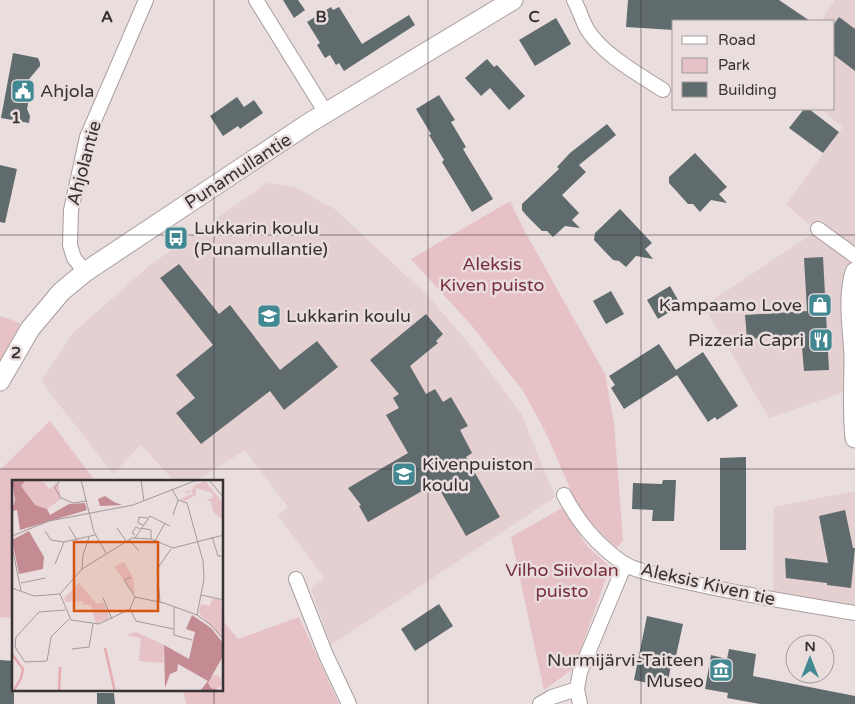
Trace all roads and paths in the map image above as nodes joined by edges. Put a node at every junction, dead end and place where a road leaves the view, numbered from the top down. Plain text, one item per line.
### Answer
1 (146, 0) edge
2 (256, 0) edge
3 (513, 0) edge
4 (574, 0) edge
5 (662, 90) dead end
6 (326, 113) junction
7 (818, 229) dead end
8 (855, 256) edge
9 (85, 272) junction
10 (855, 272) edge
11 (0, 381) edge
12 (855, 438) edge
13 (564, 494) dead end
14 (625, 564) junction
15 (296, 579) dead end
16 (855, 613) edge
17 (577, 690) junction
18 (349, 704) edge
19 (540, 704) edge
20 (580, 704) edge

1 - 9 street, Ahjolantie
2 - 6 street
3 - 6 street, Punamullantie
4 - 5 street
6 - 9 street, Punamullantie
7 - 8 street
9 - 11 street, Punamullantie
10 - 12 street
13 - 14 street, Aleksis Kiven tie
14 - 16 street, Aleksis Kiven tie
14 - 17 street
15 - 18 street
17 - 19 street
17 - 20 street

